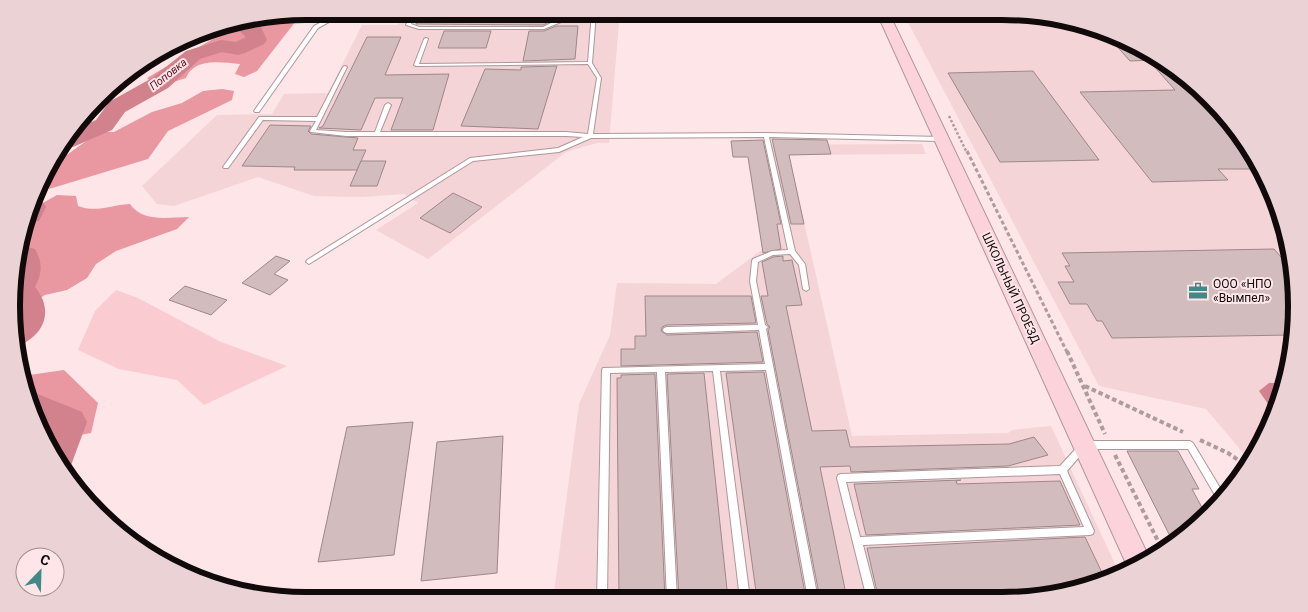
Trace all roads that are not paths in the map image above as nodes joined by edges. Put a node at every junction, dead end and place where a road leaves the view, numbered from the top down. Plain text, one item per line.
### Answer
1 (330, 20) edge
2 (410, 20) edge
3 (559, 20) edge
4 (593, 20) edge
5 (886, 20) edge
6 (426, 39) dead end
7 (590, 63) junction
8 (345, 67) dead end
9 (388, 105) dead end
10 (257, 111) dead end
11 (319, 119) junction
12 (377, 134) junction
13 (766, 135) junction
14 (590, 136) junction
15 (941, 139) junction
16 (226, 167) dead end
17 (792, 252) junction
18 (309, 262) dead end
19 (806, 290) dead end
20 (764, 327) junction
21 (667, 330) dead end
22 (770, 367) junction
23 (716, 369) junction
24 (661, 370) junction
25 (1084, 445) junction
26 (1062, 470) junction
27 (1219, 493) edge
28 (858, 541) junction
29 (1137, 558) edge
30 (602, 592) edge
31 (672, 592) edge
32 (744, 592) edge
33 (812, 592) edge
34 (870, 592) edge

1 - 10 lane
2 - 3 lane
4 - 7 lane
5 - 15 street, ШКОЛЬНЫЙ ПРОЕЗД
6 - 7 lane
7 - 14 lane
8 - 11 lane
9 - 12 lane
11 - 12 lane
11 - 16 lane
12 - 14 lane
13 - 14 lane
13 - 15 lane
13 - 17 lane
14 - 18 lane
15 - 25 street, ШКОЛЬНЫЙ ПРОЕЗД
17 - 19 lane
17 - 20 lane
20 - 21 lane
20 - 22 lane
22 - 23 lane
22 - 33 lane
23 - 24 lane
23 - 32 lane
24 - 30 lane
24 - 31 lane
25 - 26 lane
25 - 27 lane
25 - 29 street, ШКОЛЬНЫЙ ПРОЕЗД
26 - 28 lane
26 - 28 lane
28 - 34 lane

